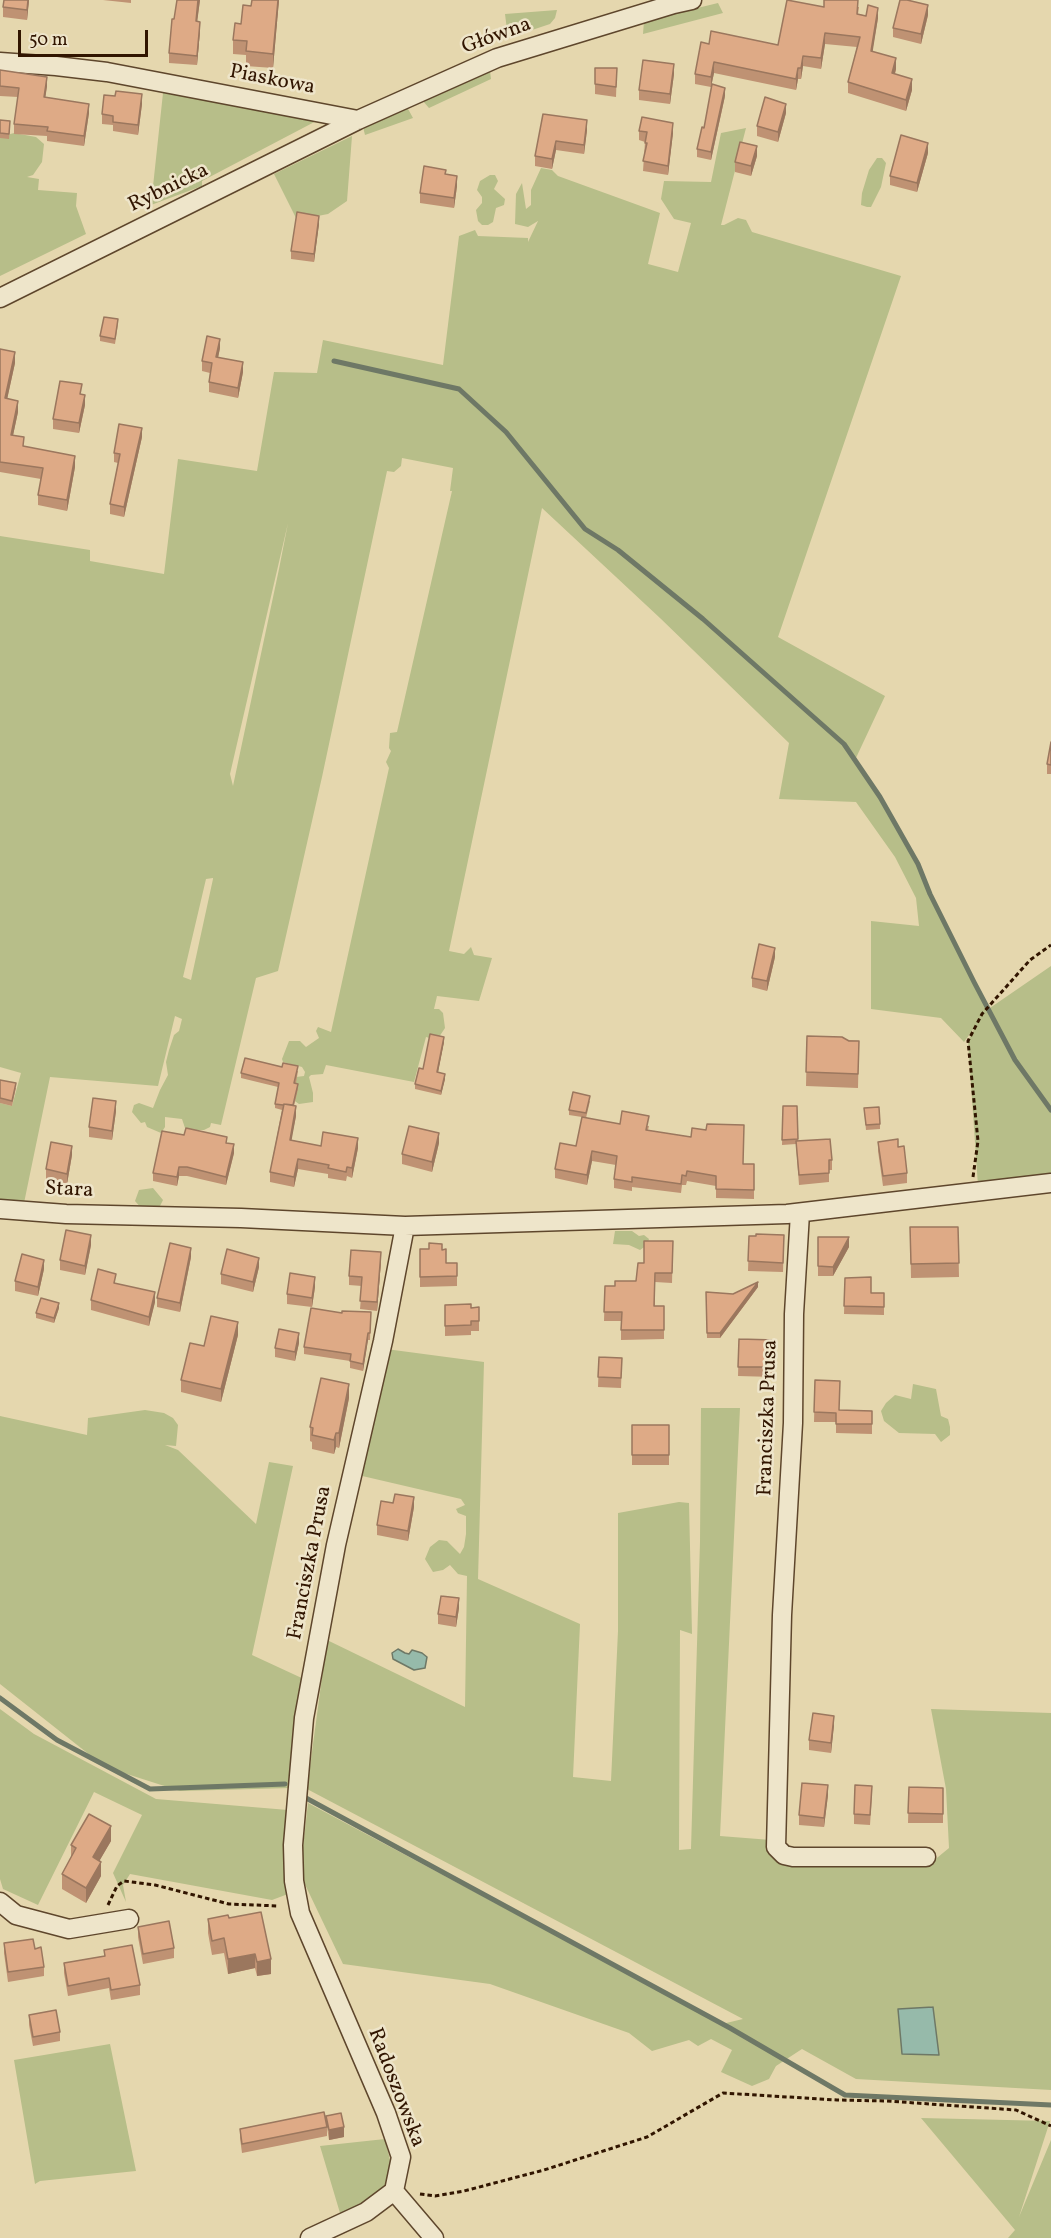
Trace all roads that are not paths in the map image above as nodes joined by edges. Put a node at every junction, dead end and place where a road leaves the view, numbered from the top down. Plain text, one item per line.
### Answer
1 (692, 0) edge
2 (0, 62) edge
3 (358, 120) junction
4 (0, 297) edge
5 (1051, 1183) edge
6 (0, 1209) edge
7 (800, 1213) junction
8 (405, 1227) junction
9 (926, 1857) dead end
10 (0, 1902) edge
11 (300, 1913) joint
12 (129, 1919) dead end
13 (394, 2191) junction
14 (310, 2238) edge
15 (434, 2238) edge

1 - 3 street, Główna
2 - 3 street, Piaskowa
3 - 4 street, Rybnicka
5 - 7 street
6 - 8 street, Stara
7 - 8 street
7 - 9 street, Franciszka Prusa
8 - 11 street, Franciszka Prusa
10 - 12 street
11 - 13 street, Radoszowska
13 - 14 street
13 - 15 street

